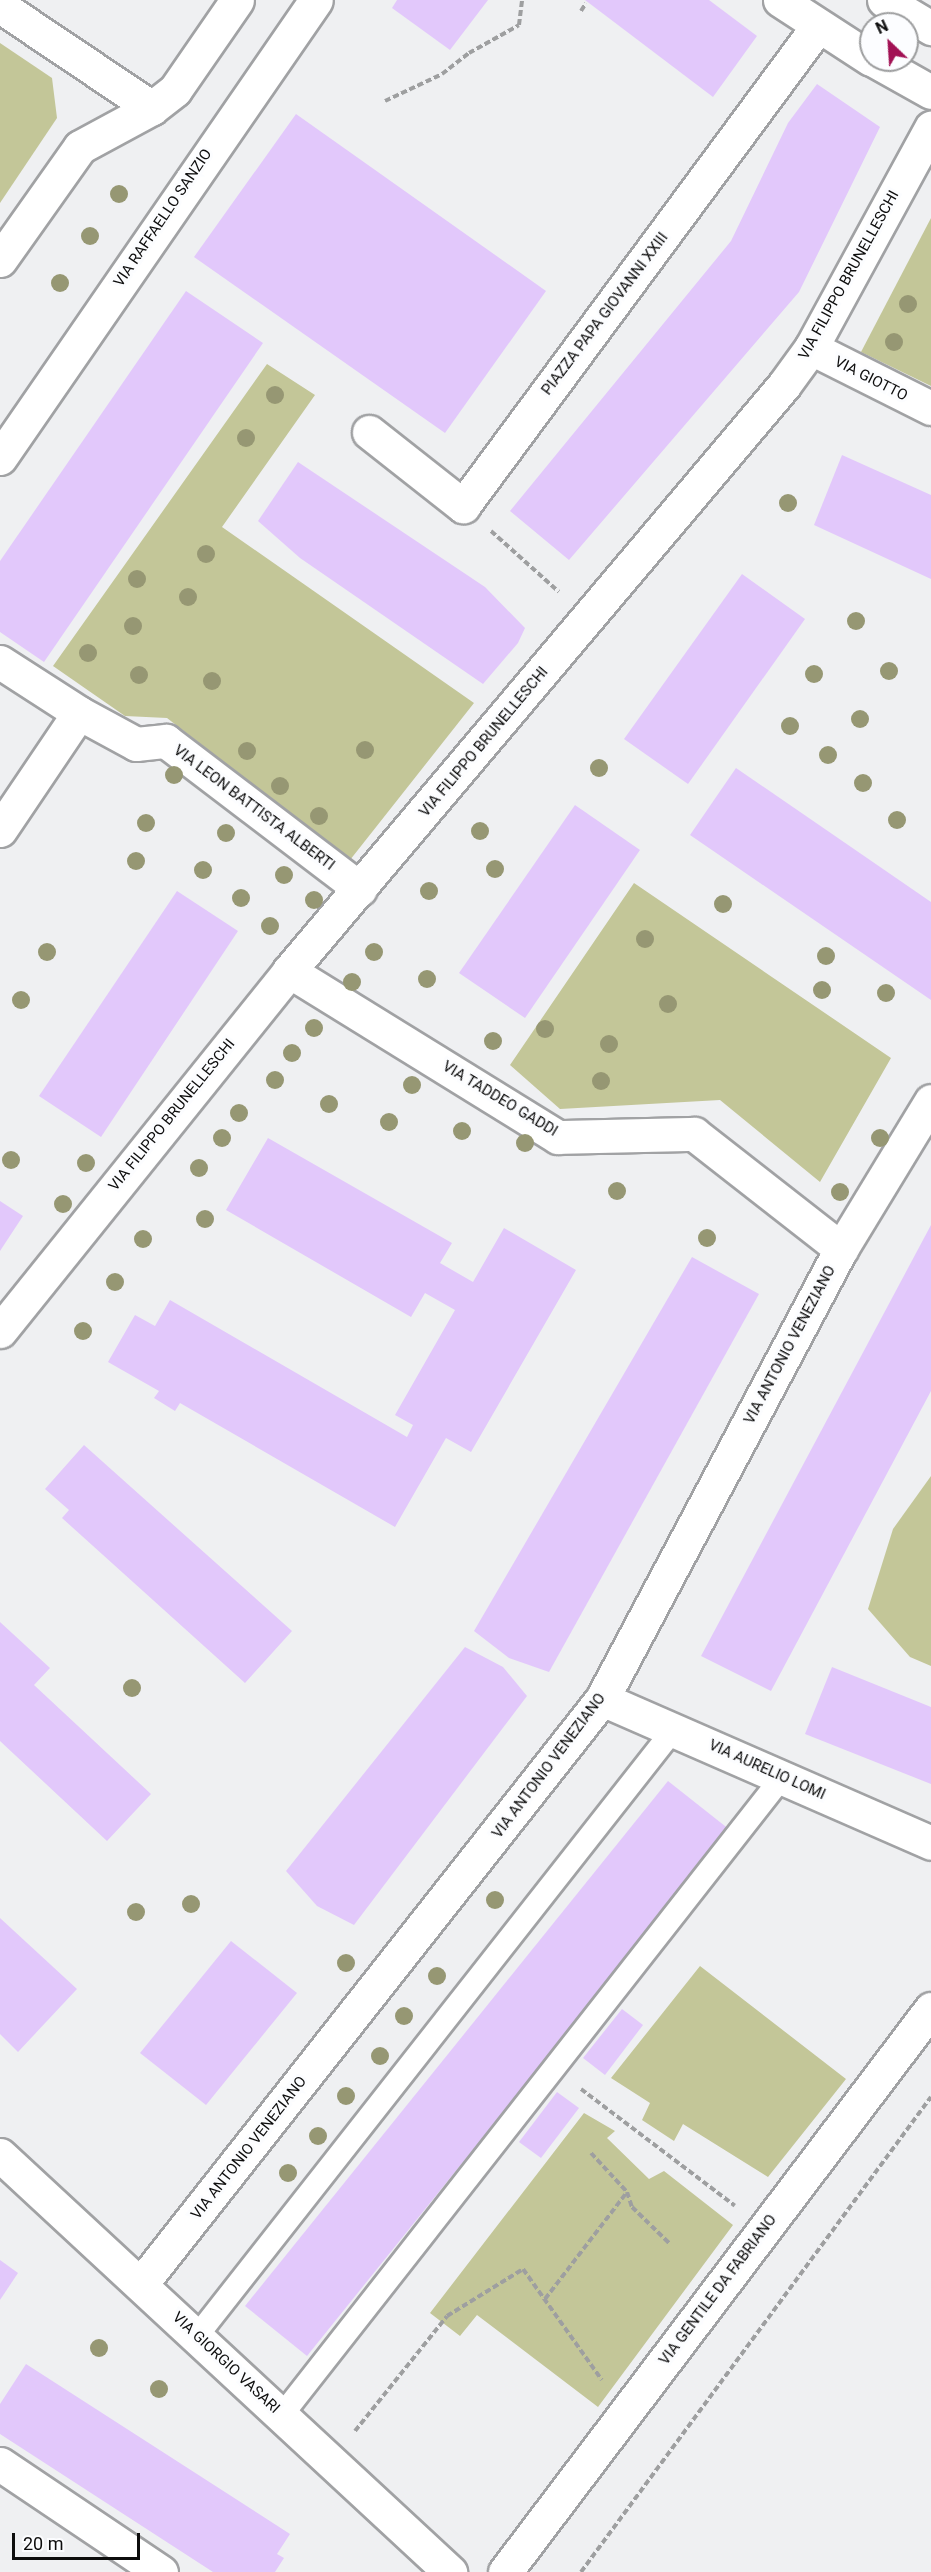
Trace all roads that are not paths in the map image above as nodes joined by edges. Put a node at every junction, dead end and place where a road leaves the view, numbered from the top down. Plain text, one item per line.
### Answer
1 (237, 0) edge
2 (316, 0) edge
3 (780, 0) edge
4 (884, 0) edge
5 (0, 6) edge
6 (818, 26) junction
7 (931, 28) edge
8 (859, 51) edge
9 (895, 72) edge
10 (931, 92) edge
11 (152, 108) junction
12 (931, 128) edge
13 (0, 260) edge
14 (812, 348) junction
15 (931, 408) edge
16 (369, 432) dead end
17 (4, 443) edge
18 (0, 662) edge
19 (79, 713) junction
20 (0, 830) edge
21 (360, 889) junction
22 (289, 971) junction
23 (931, 1101) edge
24 (841, 1249) junction
25 (0, 1331) edge
26 (603, 1699) junction
27 (674, 1729) junction
28 (783, 1776) junction
29 (931, 1843) edge
30 (931, 2008) edge
31 (0, 2155) edge
32 (141, 2284) junction
33 (197, 2336) junction
34 (282, 2415) junction
35 (0, 2464) edge
36 (161, 2572) edge
37 (450, 2572) edge
38 (505, 2572) edge

1 - 11 street
2 - 17 street, VIA RAFFAELLO SANZIO
3 - 6 street
4 - 7 street
5 - 11 street
6 - 8 street
6 - 16 street, PIAZZA PAPA GIOVANNI XXIII
9 - 10 street
11 - 13 street
12 - 14 street, VIA FILIPPO BRUNELLESCHI
14 - 15 street, VIA GIOTTO
14 - 21 street, VIA FILIPPO BRUNELLESCHI
18 - 19 street, VIA LEON BATTISTA ALBERTI
19 - 20 street
19 - 21 street, VIA LEON BATTISTA ALBERTI
21 - 22 street, VIA FILIPPO BRUNELLESCHI
22 - 24 street, VIA TADDEO GADDI
22 - 25 street, VIA FILIPPO BRUNELLESCHI
23 - 24 street, VIA ANTONIO VENEZIANO
24 - 26 street, VIA ANTONIO VENEZIANO
26 - 27 street, VIA AURELIO LOMI
26 - 32 street, VIA ANTONIO VENEZIANO
27 - 28 street, VIA AURELIO LOMI
27 - 33 lane
28 - 29 street, VIA AURELIO LOMI
28 - 34 lane
30 - 38 street, VIA GENTILE DA FABRIANO
31 - 32 street, VIA GIORGIO VASARI
32 - 33 street, VIA GIORGIO VASARI
33 - 34 street, VIA GIORGIO VASARI
34 - 37 street, VIA GIORGIO VASARI
35 - 36 street

